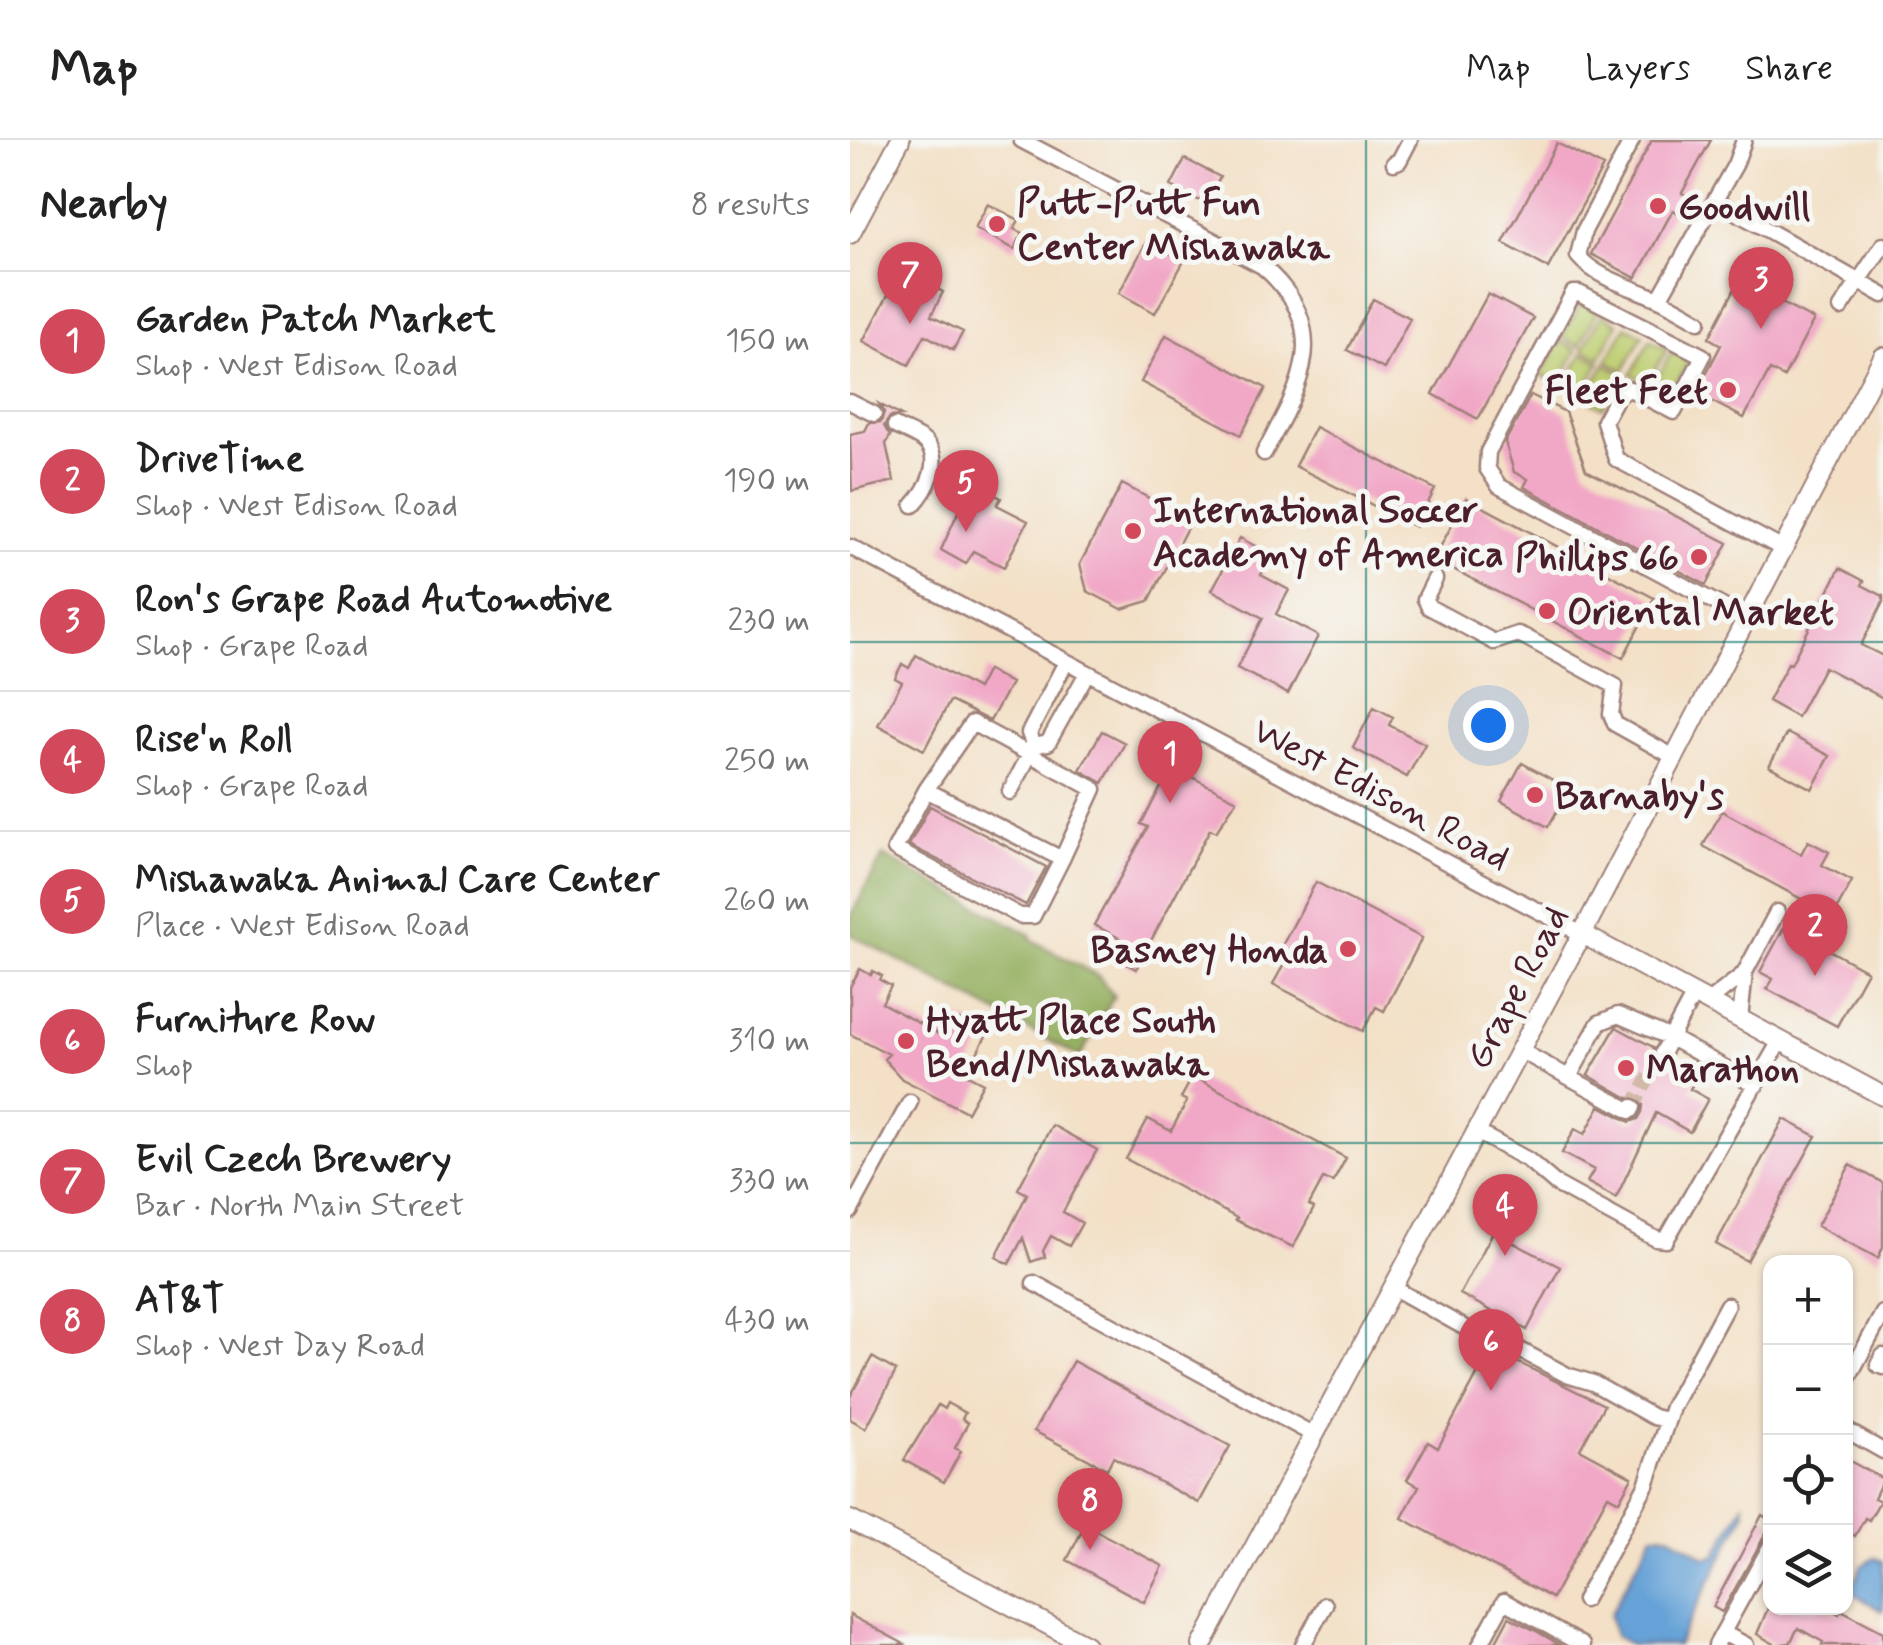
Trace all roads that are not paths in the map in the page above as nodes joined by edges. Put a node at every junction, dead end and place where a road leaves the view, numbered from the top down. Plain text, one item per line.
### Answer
1 (900, 140) edge
2 (1021, 140) edge
3 (1410, 140) edge
4 (1632, 140) edge
5 (1744, 140) edge
6 (1394, 163) dead end
7 (1716, 201) junction
8 (850, 234) edge
9 (1883, 245) edge
10 (1861, 280) junction
11 (1883, 295) edge
12 (1659, 299) junction
13 (1841, 308) dead end
14 (1699, 321) dead end
15 (1883, 357) edge
16 (850, 402) edge
17 (874, 414) dead end
18 (895, 426) dead end
19 (1264, 453) dead end
20 (913, 505) dead end
21 (850, 547) edge
22 (1783, 549) junction
23 (1435, 578) dead end
24 (1746, 619) junction
25 (1066, 662) junction
26 (1087, 674) junction
27 (1032, 750) junction
28 (1674, 757) junction
29 (926, 790) junction
30 (1010, 792) dead end
31 (1062, 860) junction
32 (1777, 912) dead end
33 (1582, 934) junction
34 (1745, 972) junction
35 (1702, 998) junction
36 (1740, 1019) junction
37 (1670, 1038) junction
38 (1780, 1041) junction
39 (1519, 1050) junction
40 (1663, 1052) tunnel mouth
41 (1569, 1077) junction
42 (1756, 1085) junction
43 (1883, 1096) edge
44 (910, 1102) dead end
45 (1633, 1107) dead end
46 (1475, 1131) junction
47 (850, 1212) edge
48 (1034, 1283) dead end
49 (1392, 1288) junction
50 (1727, 1304) dead end
51 (1883, 1313) edge
52 (1883, 1356) edge
53 (1883, 1367) edge
54 (1853, 1369) edge
55 (1666, 1420) junction
56 (1853, 1434) edge
57 (1314, 1435) junction
58 (1883, 1451) edge
59 (850, 1520) edge
60 (1763, 1557) edge
61 (1584, 1600) dead end
62 (1324, 1605) dead end
63 (1720, 1639) edge
64 (1086, 1645) edge
65 (1202, 1645) edge
66 (1303, 1645) edge
67 (1480, 1645) edge
68 (1582, 1645) edge
69 (1746, 1645) edge

1 - 8 main road
2 - 19 street
3 - 6 street
4 - 12 street
5 - 7 street
7 - 10 street
7 - 12 street
9 - 10 street
10 - 11 street
10 - 13 street
12 - 14 street
15 - 22 main road, Grape Road
16 - 17 street
18 - 20 street
21 - 25 street, West Edison Road
22 - 24 main road, Grape Road
22 - 24 street
23 - 28 street
24 - 28 main road, Grape Road
25 - 26 street, West Edison Road
25 - 27 street
26 - 27 street
26 - 33 street, West Edison Road
27 - 29 street
27 - 30 street
27 - 31 street
28 - 33 main road, Grape Road
29 - 31 street
29 - 31 street
32 - 34 street
33 - 35 main road, West Edison Road
33 - 39 main road, Grape Road
34 - 35 street
34 - 36 street
35 - 36 main road, West Edison Road
35 - 37 street
36 - 38 main road, West Edison Road
37 - 40 street
37 - 41 street
37 - 42 street
38 - 42 street
38 - 43 main road, West Edison Road
39 - 41 street
39 - 46 main road, Grape Road
41 - 45 street
42 - 46 street
44 - 47 street
46 - 49 main road, Grape Road
48 - 57 street
49 - 55 street
49 - 57 main road, Grape Road
50 - 55 street
51 - 54 street
52 - 53 street
55 - 61 street
56 - 58 street
57 - 65 main road, Grape Road
59 - 64 main road
60 - 63 street
62 - 66 street
63 - 69 street
67 - 68 street

